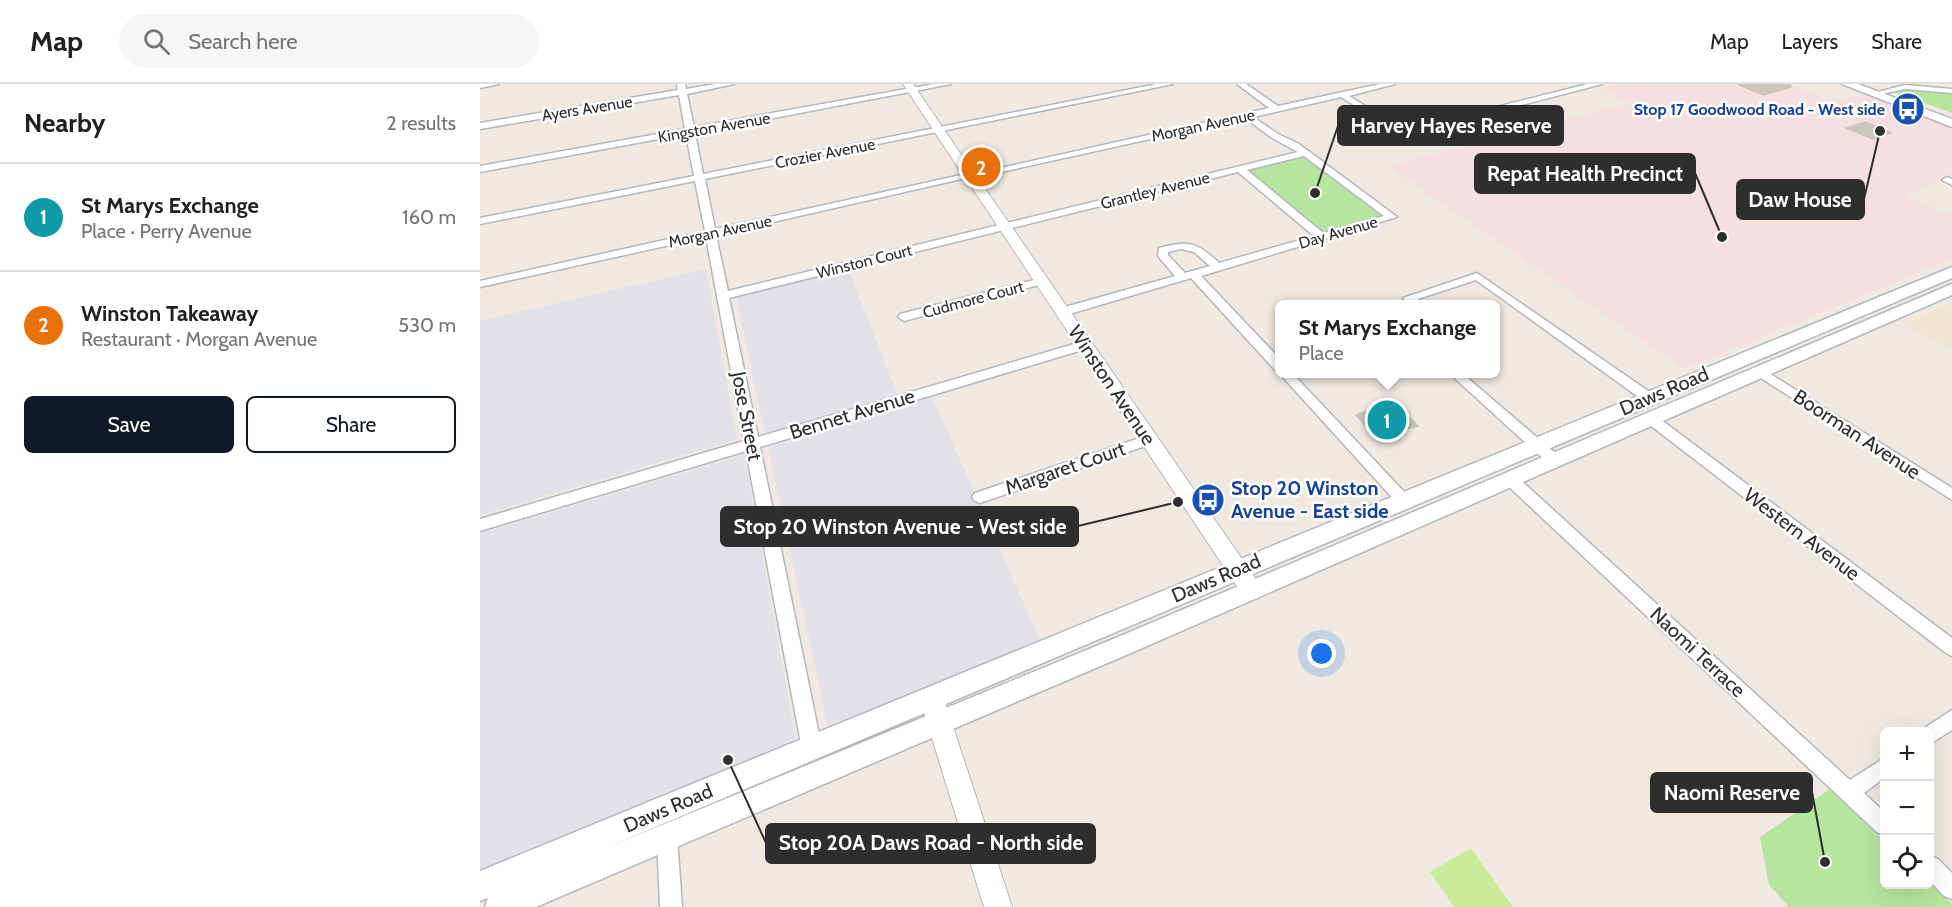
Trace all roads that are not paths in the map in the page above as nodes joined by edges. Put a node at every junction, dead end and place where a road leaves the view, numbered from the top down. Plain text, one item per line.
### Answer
1 (495, 84) edge
2 (730, 84) edge
3 (948, 84) edge
4 (1170, 84) edge
5 (1241, 84) edge
6 (1391, 84) edge
7 (1598, 84) edge
8 (1848, 84) edge
9 (480, 86) edge
10 (910, 87) edge
11 (682, 88) edge
12 (1876, 91) edge
13 (1952, 91) edge
14 (1343, 95) junction
15 (1276, 109) junction
16 (1247, 116) junction
17 (1952, 116) edge
18 (1952, 123) edge
19 (480, 126) edge
20 (939, 130) junction
21 (690, 131) junction
22 (1305, 153) junction
23 (480, 169) edge
24 (1240, 169) junction
25 (970, 176) junction
26 (700, 177) junction
27 (480, 221) edge
28 (1005, 227) junction
29 (711, 233) junction
30 (1321, 237) junction
31 (1217, 267) junction
32 (1188, 276) junction
33 (1042, 281) junction
34 (1944, 283) edge
35 (480, 284) edge
36 (723, 296) junction
37 (1412, 300) edge
38 (1873, 305) junction
39 (1062, 312) junction
40 (1893, 315) junction
41 (904, 317) dead end
42 (1085, 345) junction
43 (1760, 351) junction
44 (1275, 362) edge
45 (1716, 370) junction
46 (1761, 372) junction
47 (1290, 378) edge
48 (1461, 378) edge
49 (1649, 398) junction
50 (1651, 419) junction
51 (1149, 440) junction
52 (752, 444) junction
53 (1537, 445) junction
54 (1555, 461) junction
55 (1511, 480) junction
56 (1952, 495) edge
57 (980, 497) dead end
58 (1403, 500) junction
59 (480, 525) edge
60 (1237, 569) junction
61 (1252, 591) junction
62 (1952, 648) edge
63 (936, 711) junction
64 (1952, 719) edge
65 (1934, 732) edge
66 (812, 749) junction
67 (1880, 770) edge
68 (1850, 792) junction
69 (1880, 821) edge
70 (667, 837) junction
71 (1934, 872) edge
72 (480, 886) edge
73 (1952, 888) edge
74 (500, 907) edge
75 (671, 907) edge
76 (998, 907) edge

1 - 9 street
2 - 11 street, Ayers Avenue
3 - 10 street, Kingston Avenue
4 - 20 street, Crozier Avenue
5 - 15 street
6 - 14 street, Morgan Avenue
7 - 14 street
8 - 12 main road
10 - 20 street, Winston Avenue
10 - 21 street, Kingston Avenue
11 - 19 street, Ayers Avenue
11 - 21 street, Jose Street
12 - 13 street
12 - 17 main road
12 - 18 main road
14 - 15 street, Morgan Avenue
15 - 16 street, Morgan Avenue
16 - 22 street, Day Avenue
16 - 25 street, Morgan Avenue
20 - 25 street, Winston Avenue
20 - 26 street, Crozier Avenue
21 - 23 street, Kingston Avenue
21 - 26 street, Jose Street
22 - 24 street, Grantley Avenue
22 - 30 street, Day Avenue
24 - 28 street, Grantley Avenue
24 - 30 street
25 - 28 street, Winston Avenue
25 - 29 street, Morgan Avenue
26 - 27 street, Crozier Avenue
26 - 29 street, Jose Street
28 - 33 street, Winston Avenue
28 - 36 street, Winston Court
29 - 35 street, Morgan Avenue
29 - 36 street, Jose Street
30 - 31 street, Day Avenue
31 - 32 street, Day Avenue
31 - 32 street
32 - 39 street, Day Avenue
32 - 44 street
33 - 39 street, Winston Avenue
33 - 41 street, Cudmore Court
34 - 38 main road, Daws Road
34 - 40 main road, Daws Road
36 - 52 street, Jose Street
37 - 49 street
38 - 40 main road
38 - 43 main road, Daws Road
39 - 42 street, Winston Avenue
40 - 46 main road, Daws Road
42 - 51 street, Winston Avenue
42 - 52 street, Bennet Avenue
43 - 45 main road, Daws Road
43 - 46 main road
45 - 46 main road
45 - 49 main road, Daws Road
46 - 50 main road, Daws Road
46 - 56 street, Boorman Avenue
47 - 58 street
48 - 53 street
49 - 53 main road, Daws Road
50 - 54 main road, Daws Road
50 - 62 street, Western Avenue
51 - 57 street, Margaret Court
51 - 60 street, Winston Avenue
52 - 59 street, Bennet Avenue
52 - 66 street, Jose Street
53 - 54 street
53 - 58 main road, Daws Road
54 - 55 main road, Daws Road
55 - 61 main road, Daws Road
55 - 68 street, Naomi Terrace
58 - 60 main road, Daws Road
60 - 61 street, Winston Avenue
60 - 63 main road, Daws Road
61 - 63 main road, Daws Road
63 - 66 main road, Daws Road
63 - 70 main road, Daws Road
63 - 76 street
64 - 65 street
66 - 72 main road, Daws Road
67 - 68 street
68 - 69 street, Naomi Terrace
70 - 74 main road, Daws Road
70 - 75 street
71 - 73 street

